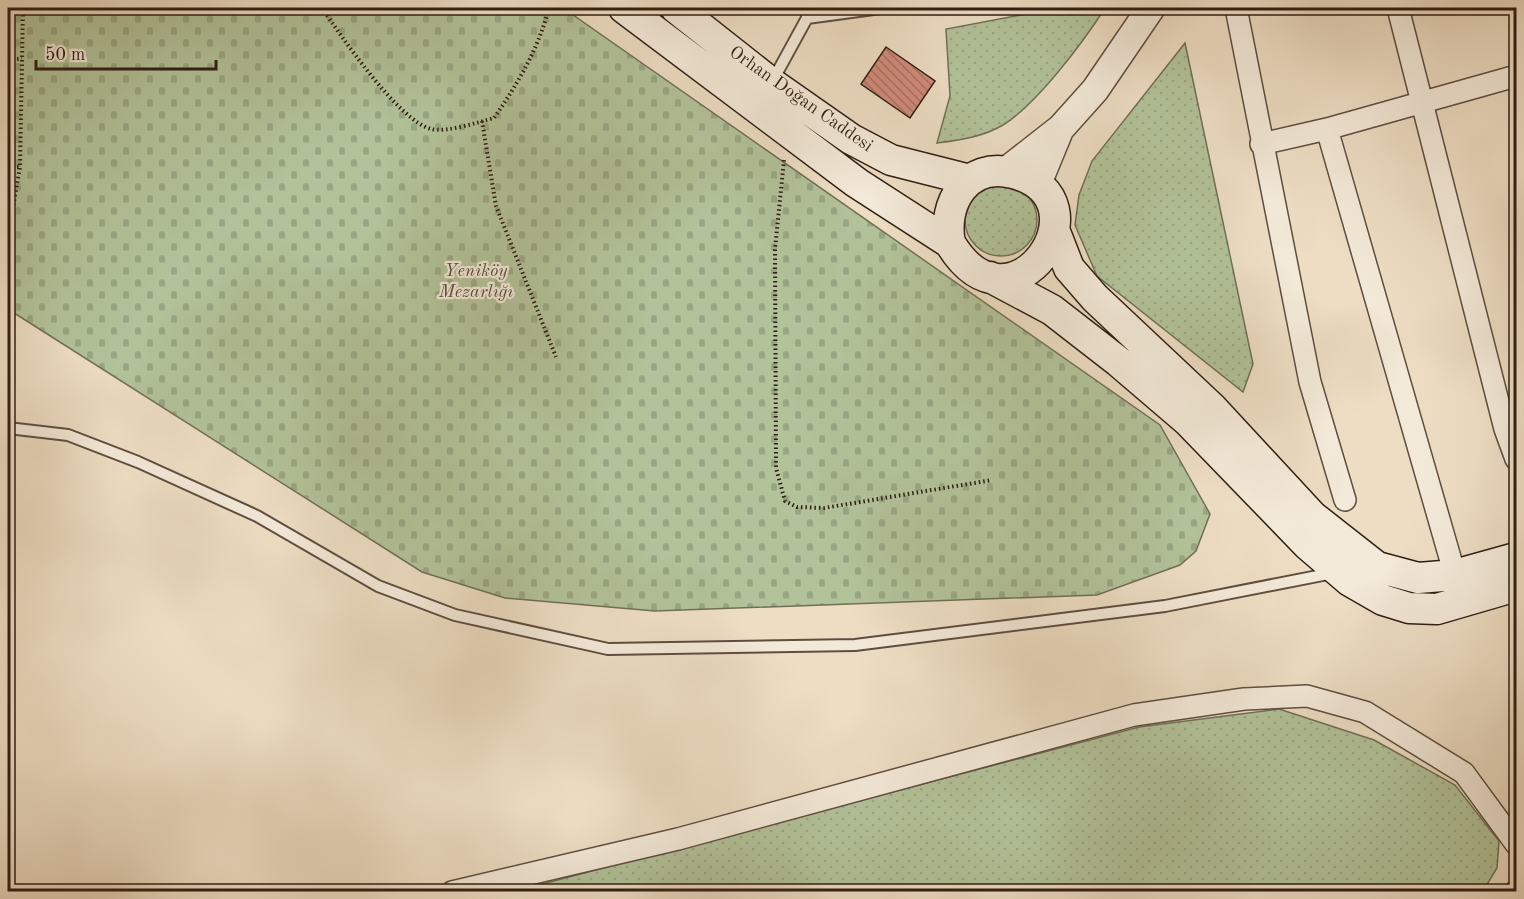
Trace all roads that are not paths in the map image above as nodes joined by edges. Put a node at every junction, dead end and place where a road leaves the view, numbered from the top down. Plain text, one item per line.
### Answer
1 (624, 8) edge
2 (676, 8) edge
3 (881, 8) edge
4 (1151, 8) edge
5 (1236, 8) edge
6 (1398, 8) edge
7 (807, 13) edge
8 (1516, 76) edge
9 (771, 83) junction
10 (1422, 103) junction
11 (1061, 128) junction
12 (1327, 129) junction
13 (1261, 144) junction
14 (1006, 171) junction
15 (970, 180) junction
16 (1037, 184) junction
17 (1054, 232) junction
18 (950, 243) junction
19 (990, 277) junction
20 (8, 428) edge
21 (1516, 459) edge
22 (1345, 500) dead end
23 (1516, 558) edge
24 (1339, 571) junction
25 (1455, 575) junction
26 (1516, 586) edge
27 (1516, 844) edge
28 (1516, 884) edge
29 (452, 891) edge
30 (1508, 891) edge

1 - 18 main road
2 - 9 main road, Orhan Doğan Caddesi
3 - 7 lane
4 - 11 street
5 - 13 street
6 - 10 street
7 - 9 lane
8 - 10 street
9 - 15 main road, Orhan Doğan Caddesi
10 - 12 street
10 - 21 street
11 - 14 street
11 - 16 street
12 - 13 street
12 - 25 street
13 - 22 street
14 - 15 main road
14 - 16 main road
15 - 18 main road
16 - 17 main road
17 - 19 main road
17 - 25 main road
18 - 19 main road
19 - 24 main road
20 - 24 lane
23 - 25 main road
24 - 26 main road
27 - 29 street
28 - 30 lane

